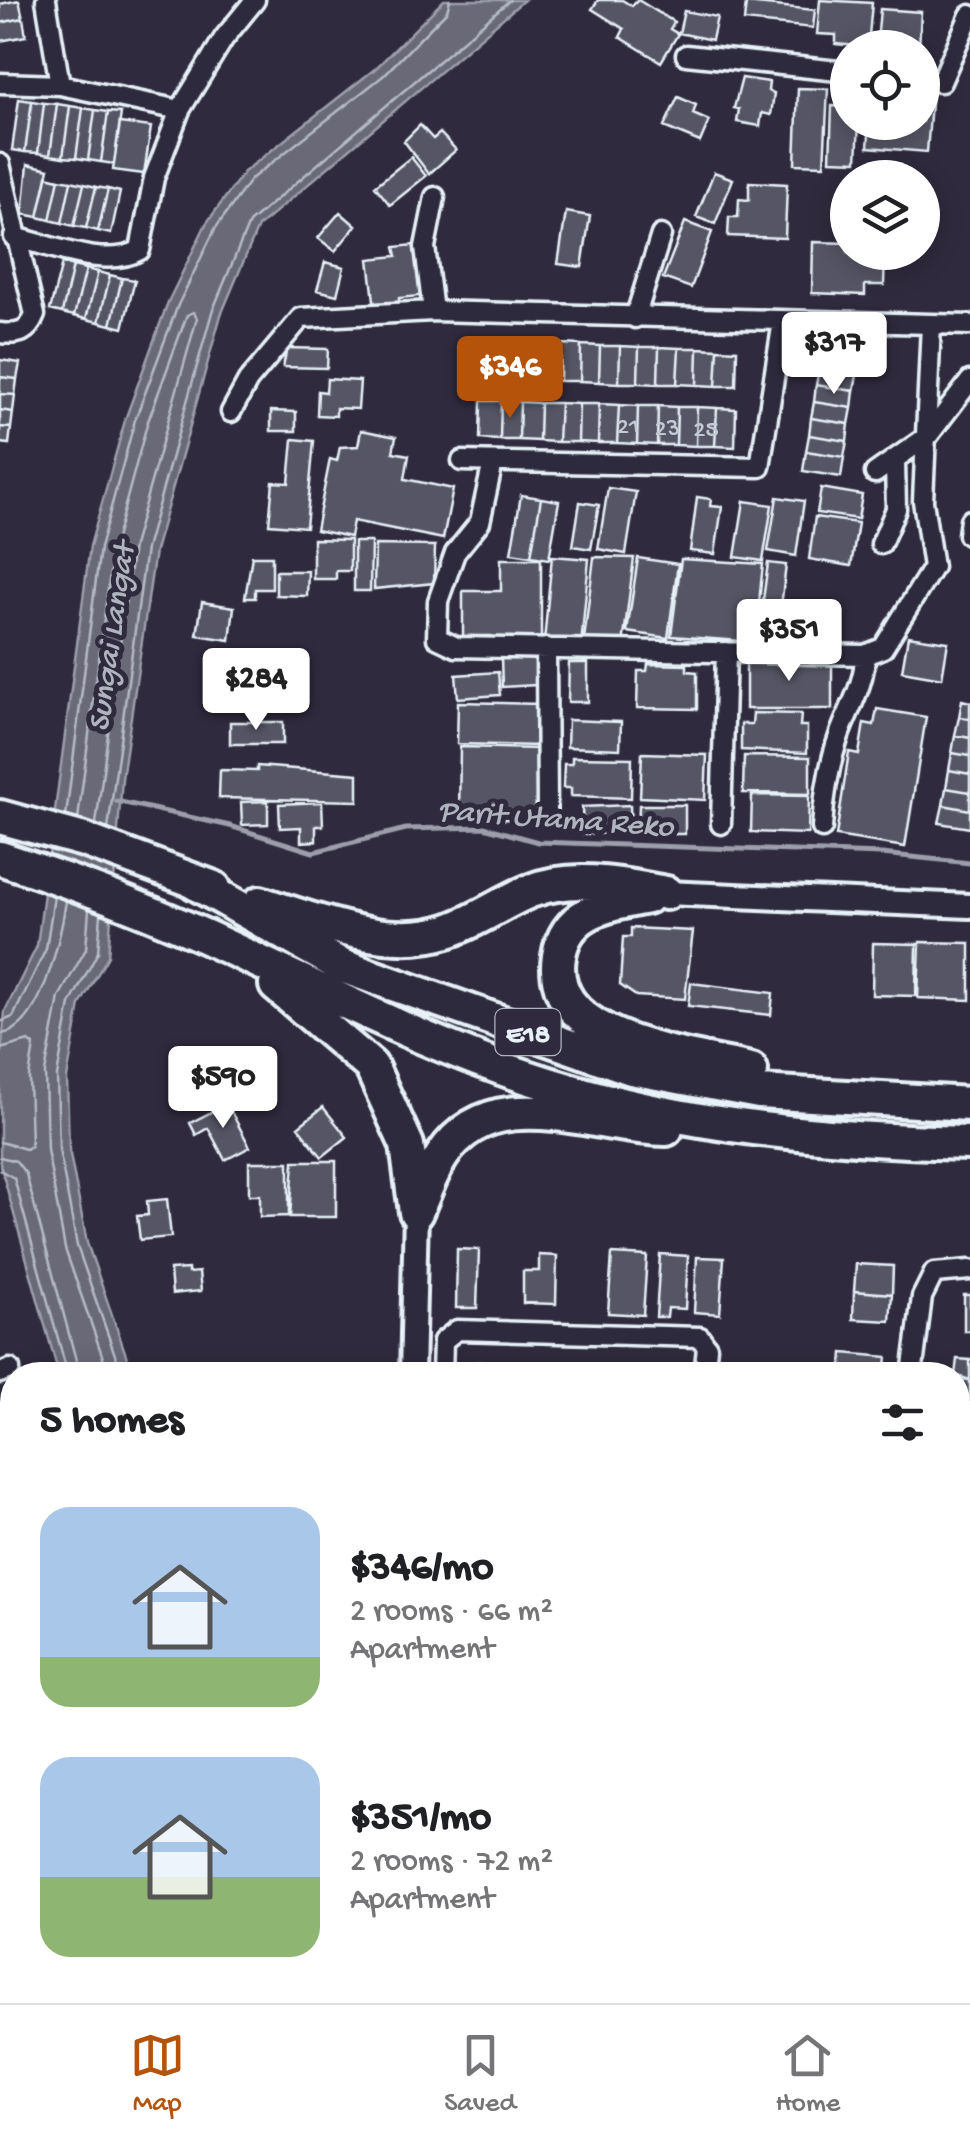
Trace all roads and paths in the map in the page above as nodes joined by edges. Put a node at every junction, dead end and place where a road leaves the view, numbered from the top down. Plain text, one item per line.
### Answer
1 (46, 0) edge
2 (255, 0) edge
3 (970, 15) edge
4 (686, 55) dead end
5 (830, 70) edge
6 (0, 82) edge
7 (940, 82) edge
8 (60, 85) junction
9 (180, 110) junction
10 (0, 164) edge
11 (434, 197) dead end
12 (661, 235) dead end
13 (14, 236) junction
14 (433, 311) junction
15 (635, 318) junction
16 (783, 321) junction
17 (932, 324) junction
18 (970, 325) edge
19 (0, 334) edge
20 (970, 381) edge
21 (231, 412) dead end
22 (928, 436) junction
23 (462, 461) dead end
24 (493, 462) junction
25 (895, 462) junction
26 (875, 473) dead end
27 (880, 544) dead end
28 (546, 648) junction
29 (726, 652) junction
30 (865, 655) junction
31 (547, 812) dead end
32 (0, 818) edge
33 (721, 824) dead end
34 (822, 828) dead end
35 (0, 858) edge
36 (194, 882) junction
37 (666, 893) junction
38 (970, 906) edge
39 (234, 950) junction
40 (886, 1102) junction
41 (970, 1104) edge
42 (725, 1124) junction
43 (970, 1143) edge
44 (416, 1212) junction
45 (970, 1270) edge
46 (412, 1362) edge
47 (442, 1362) edge
48 (705, 1362) edge
49 (914, 1362) edge

1 - 8 street
2 - 9 street
3 - 7 street
4 - 5 street
6 - 8 street
8 - 9 street
9 - 13 street
10 - 13 street
11 - 14 street
12 - 15 street
13 - 19 street
14 - 15 street
14 - 21 street
15 - 16 street
16 - 17 street
16 - 24 street
17 - 18 street
17 - 22 street
20 - 22 street
22 - 25 street
22 - 30 street
23 - 24 street
24 - 28 street
25 - 26 street
25 - 27 street
28 - 29 street
28 - 31 street
29 - 30 street
29 - 33 street
30 - 34 street
32 - 36 highway, E18
35 - 39 highway, E18
36 - 37 highway
36 - 40 highway, E18
37 - 38 street
37 - 40 highway
39 - 42 highway, E18
39 - 44 highway
40 - 41 highway, E18
42 - 43 highway, E18
42 - 44 highway
44 - 46 street
45 - 49 street
47 - 48 street

